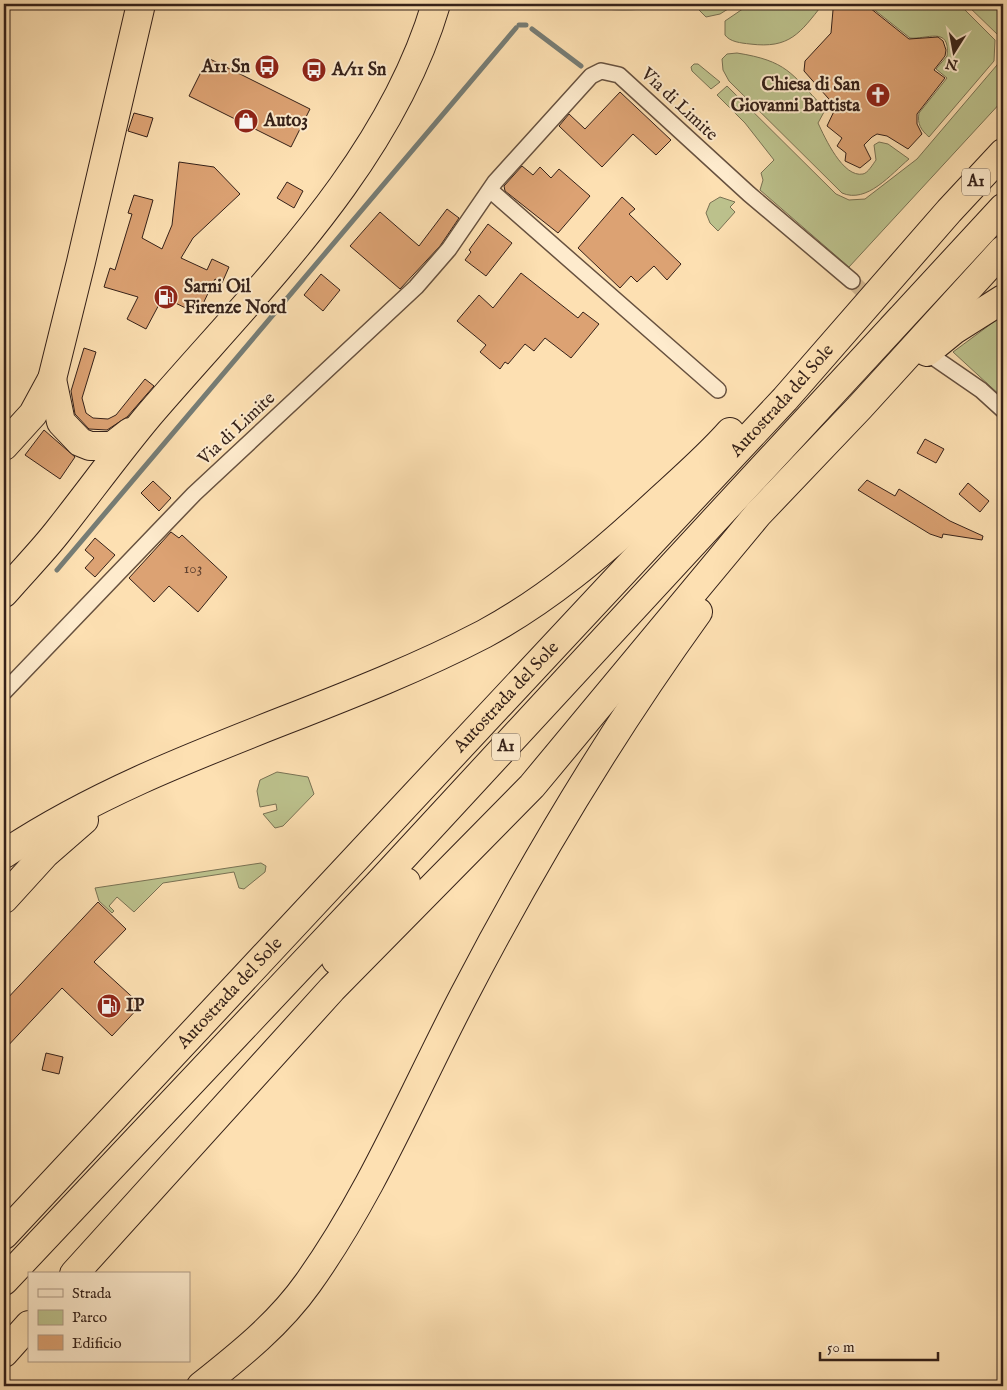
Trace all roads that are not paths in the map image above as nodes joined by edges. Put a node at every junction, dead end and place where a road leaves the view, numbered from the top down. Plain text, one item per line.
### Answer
1 (141, 4) edge
2 (436, 4) edge
3 (1003, 153) edge
4 (490, 190) junction
5 (1003, 208) edge
6 (949, 211) junction
7 (1003, 250) edge
8 (852, 281) tunnel mouth
9 (1003, 299) edge
10 (936, 359) tunnel mouth
11 (52, 379) junction
12 (718, 390) dead end
13 (860, 407) junction
14 (1003, 410) edge
15 (148, 417) junction
16 (4, 446) edge
17 (792, 481) junction
18 (657, 583) junction
19 (4, 592) edge
20 (4, 692) edge
21 (119, 790) junction
22 (4, 854) edge
23 (4, 899) edge
24 (212, 1119) junction
25 (4, 1235) edge
26 (76, 1272) edge
27 (4, 1281) edge
28 (28, 1326) edge
29 (4, 1353) edge
30 (201, 1386) edge

1 - 11 highway
2 - 15 highway
3 - 6 highway, Autostrada del Sole / A1
4 - 8 street, Via di Limite
4 - 12 street
4 - 20 street, Via di Limite
5 - 18 highway, Autostrada del Sole / A1
6 - 21 highway
6 - 25 highway, Autostrada del Sole / A1
7 - 13 highway
9 - 13 highway
10 - 14 street
11 - 15 highway
11 - 16 highway
13 - 17 highway
15 - 19 highway
17 - 24 highway
17 - 30 highway
18 - 24 highway
18 - 27 highway, Autostrada del Sole / A1
21 - 22 highway
21 - 23 highway
24 - 26 highway
28 - 29 highway

